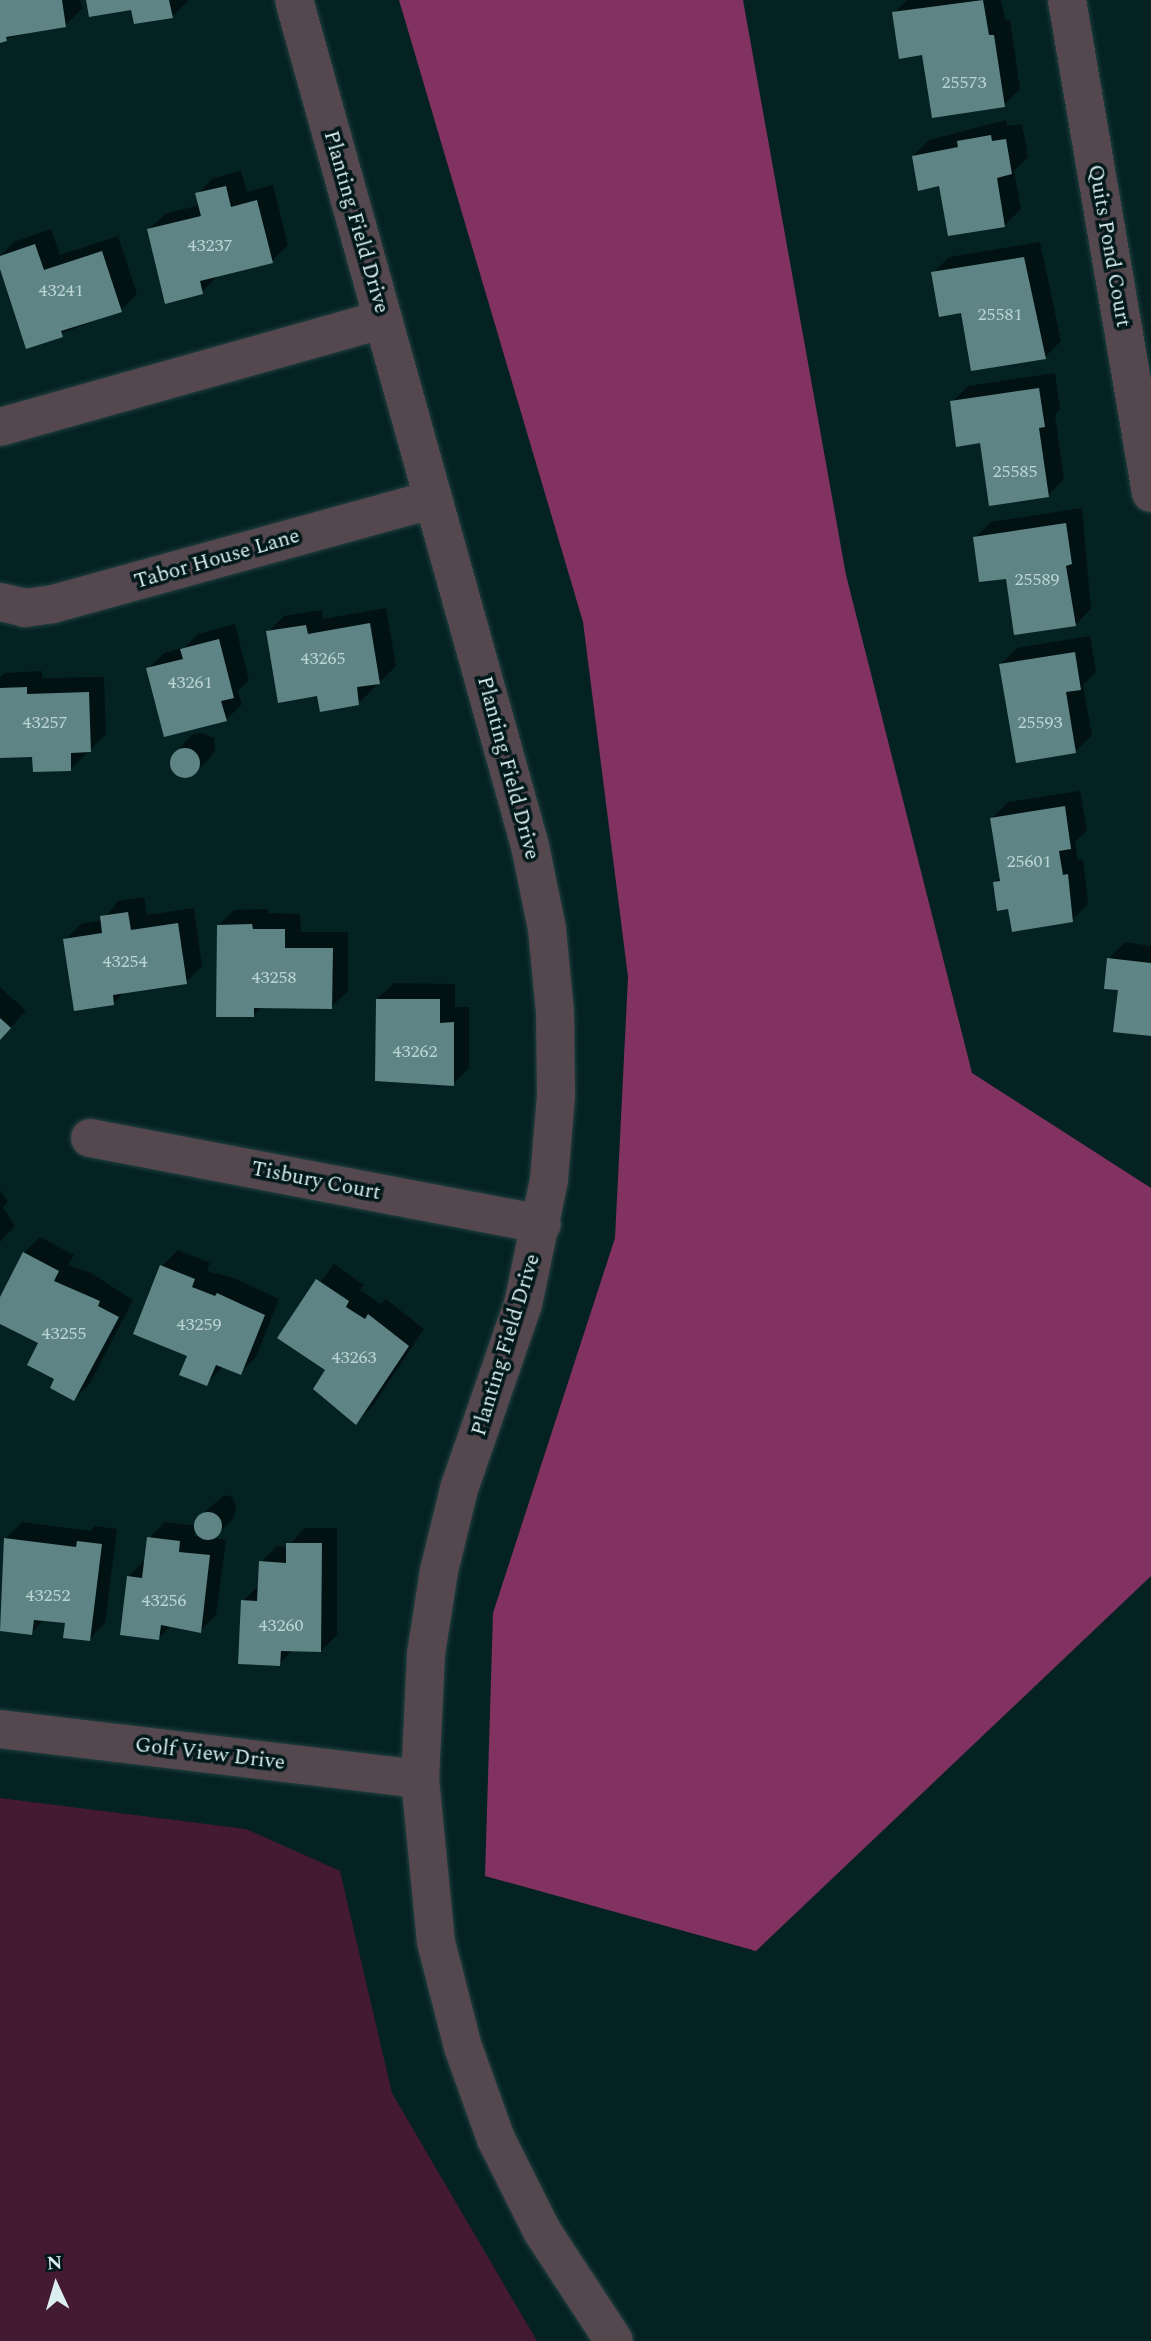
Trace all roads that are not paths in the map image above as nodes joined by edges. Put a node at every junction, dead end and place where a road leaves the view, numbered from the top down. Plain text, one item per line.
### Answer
1 (294, 0) edge
2 (1067, 0) edge
3 (383, 319) junction
4 (0, 426) edge
5 (1151, 493) edge
6 (433, 499) junction
7 (0, 602) edge
8 (90, 1138) dead end
9 (542, 1224) junction
10 (0, 1728) edge
11 (420, 1779) junction
12 (614, 2341) edge

1 - 3 street, Planting Field Drive
2 - 5 street, Quits Pond Court
3 - 4 street
3 - 6 street, Planting Field Drive
6 - 7 street, Tabor House Lane
6 - 9 street, Planting Field Drive
8 - 9 street, Tisbury Court
9 - 11 street, Planting Field Drive
10 - 11 street, Golf View Drive
11 - 12 street, Planting Field Drive

